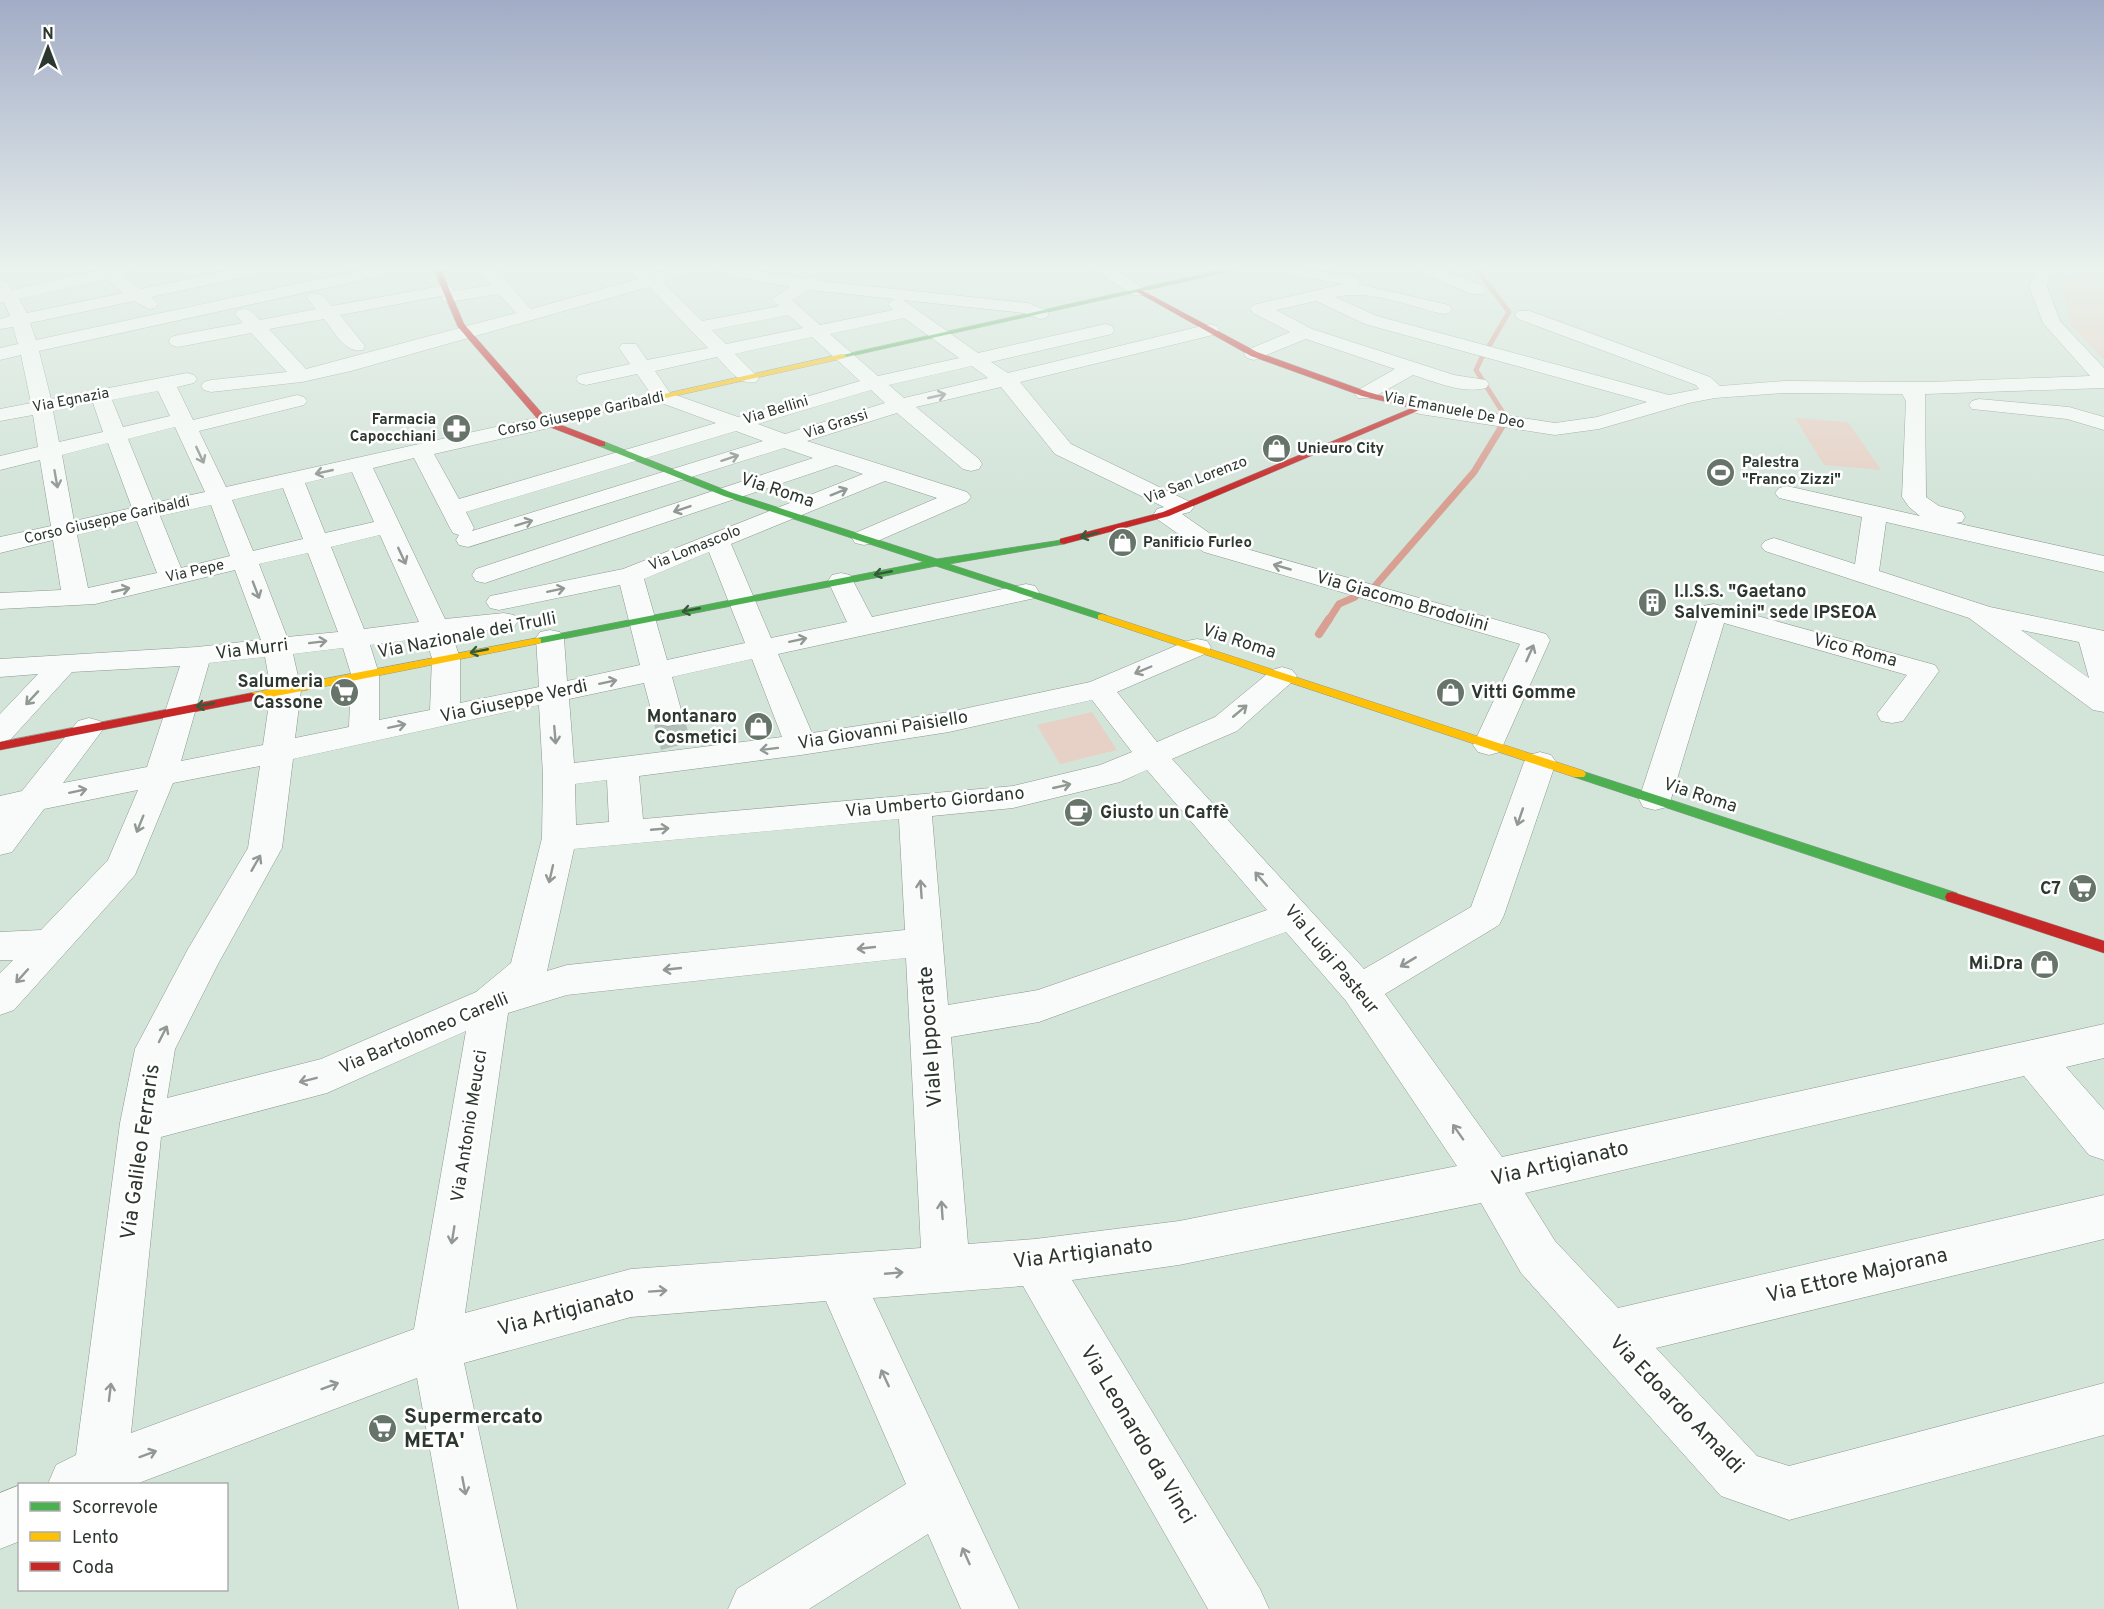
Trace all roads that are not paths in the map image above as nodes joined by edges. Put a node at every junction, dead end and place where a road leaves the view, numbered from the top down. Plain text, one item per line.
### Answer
1 (19, 345) edge
2 (181, 345) edge
3 (259, 345) edge
4 (272, 345) edge
5 (362, 345) edge
6 (409, 345) edge
7 (478, 345) edge
8 (717, 345) edge
9 (746, 345) edge
10 (832, 345) edge
11 (899, 345) edge
12 (953, 345) edge
13 (1039, 345) joint
14 (1128, 345) edge
15 (1150, 345) edge
16 (1238, 345) edge
17 (1276, 345) edge
18 (1342, 345) edge
19 (1462, 345) edge
20 (1606, 345) edge
21 (2072, 345) edge
22 (356, 346) joint
23 (249, 347) dead end
24 (629, 348) dead end
25 (1134, 349) junction
26 (336, 350) dead end
27 (722, 350) junction
28 (1254, 354) junction
29 (306, 356) dead end
30 (845, 357) junction
31 (285, 359) junction
32 (975, 360) junction
33 (1068, 365) junction
34 (642, 367) junction
35 (1411, 368) junction
36 (203, 371) junction
37 (302, 376) junction
38 (749, 378) junction
39 (1005, 380) junction
40 (2104, 381) edge
41 (874, 382) junction
42 (1479, 384) dead end
43 (167, 387) junction
44 (1714, 392) junction
45 (1365, 394) junction
46 (1912, 395) junction
47 (100, 396) junction
48 (663, 397) junction
49 (297, 400) dead end
50 (1670, 402) junction
51 (900, 405) junction
52 (42, 407) junction
53 (616, 407) junction
54 (1420, 408) junction
55 (0, 415) edge
56 (545, 422) junction
57 (184, 423) junction
58 (734, 424) junction
59 (2104, 424) edge
60 (117, 435) junction
61 (784, 441) junction
62 (421, 450) junction
63 (51, 451) junction
64 (629, 455) junction
65 (837, 457) junction
66 (0, 463) edge
67 (360, 464) junction
68 (971, 464) dead end
69 (885, 473) junction
70 (678, 475) junction
71 (291, 480) junction
72 (1787, 493) dead end
73 (727, 494) junction
74 (219, 496) junction
75 (452, 508) junction
76 (1174, 510) junction
77 (148, 512) junction
78 (786, 513) junction
79 (1875, 513) junction
80 (388, 526) junction
81 (66, 531) junction
82 (864, 538) junction
83 (468, 540) junction
84 (717, 541) junction
85 (317, 543) junction
86 (0, 546) edge
87 (1774, 546) dead end
88 (2104, 550) edge
89 (245, 561) junction
90 (940, 562) junction
91 (2104, 564) edge
92 (485, 575) junction
93 (630, 575) junction
94 (1866, 575) junction
95 (172, 578) junction
96 (841, 581) junction
97 (1026, 592) junction
98 (76, 597) junction
99 (0, 601) edge
100 (742, 601) junction
101 (1979, 612) junction
102 (641, 620) junction
103 (504, 623) junction
104 (863, 627) junction
105 (436, 629) junction
106 (354, 638) junction
107 (550, 638) junction
108 (2098, 638) edge
109 (277, 647) junction
110 (1197, 647) junction
111 (761, 648) junction
112 (197, 656) junction
113 (446, 658) junction
114 (148, 659) junction
115 (64, 664) junction
116 (0, 668) edge
117 (656, 671) junction
118 (365, 674) junction
119 (1282, 676) junction
120 (2104, 681) edge
121 (126, 688) dead end
122 (1099, 689) junction
123 (286, 690) junction
124 (552, 694) junction
125 (2104, 703) edge
126 (180, 709) junction
127 (1892, 714) dead end
128 (446, 716) junction
129 (89, 728) junction
130 (0, 732) edge
131 (364, 734) junction
132 (674, 741) junction
133 (801, 745) junction
134 (1490, 745) junction
135 (0, 746) edge
136 (278, 752) junction
137 (1151, 755) junction
138 (1540, 762) junction
139 (622, 767) junction
140 (161, 774) junction
141 (559, 775) junction
142 (34, 800) junction
143 (1654, 800) junction
144 (915, 806) junction
145 (0, 807) edge
146 (627, 832) junction
147 (560, 837) junction
148 (0, 843) edge
149 (1293, 915) junction
150 (924, 942) junction
151 (51, 944) junction
152 (0, 946) edge
153 (2104, 947) edge
154 (1360, 990) junction
155 (0, 999) edge
156 (490, 1003) junction
157 (930, 1024) junction
158 (2104, 1041) edge
159 (2033, 1058) junction
160 (141, 1123) junction
161 (2104, 1141) edge
162 (1492, 1180) junction
163 (2104, 1217) edge
164 (1035, 1262) junction
165 (946, 1268) junction
166 (839, 1277) junction
167 (1610, 1335) junction
168 (436, 1346) junction
169 (2104, 1409) edge
170 (88, 1478) edge
171 (939, 1495) junction
172 (18, 1513) edge
173 (0, 1522) edge
174 (488, 1609) edge
175 (757, 1609) edge
176 (990, 1609) edge
177 (1240, 1609) edge

1 - 52 street
2 - 36 street
3 - 23 street
4 - 31 street
5 - 22 street
6 - 37 street
7 - 56 street, Via Roma
8 - 27 street
9 - 27 street
10 - 30 street
11 - 30 street, Corso Giuseppe Garibaldi
12 - 32 street
13 - 32 street, Via Bellini
13 - 33 street
14 - 25 street
15 - 25 street, Via Grassi
16 - 28 street, Via Emanuele De Deo
17 - 28 street
18 - 35 street
19 - 50 street
20 - 44 street
21 - 40 street
22 - 26 street
24 - 34 street
25 - 33 street, Via Grassi
27 - 34 street
27 - 38 street
28 - 45 street, Via Emanuele De Deo
29 - 31 street
30 - 38 street, Corso Giuseppe Garibaldi
30 - 41 street
31 - 36 street
31 - 37 street
32 - 39 street
32 - 41 street, Via Bellini
33 - 39 street, Via Grassi
34 - 48 street
34 - 53 street
35 - 42 street
35 - 45 street
36 - 37 street
36 - 43 street, Via Egnazia
38 - 48 street, Corso Giuseppe Garibaldi
51 -> 39 street, Via Grassi
39 - 76 street
40 - 46 street
41 - 51 street
41 - 58 street, Via Bellini
43 - 47 street, Via Egnazia
43 - 57 street, Via Galileo Ferraris
44 - 46 street, Via Emanuele De Deo
44 - 50 street, Via Emanuele De Deo
45 - 54 street, Via Emanuele De Deo
46 - 59 street
46 - 88 street
47 - 52 street, Via Egnazia
47 - 60 street
48 - 53 street, Corso Giuseppe Garibaldi
48 - 58 street
49 - 57 street
50 - 54 street, Via Emanuele De Deo
51 - 61 street, Via Grassi
51 - 68 street
52 - 55 street, Via Egnazia
52 - 63 street
53 - 56 street, Corso Giuseppe Garibaldi
54 - 76 street, Via San Lorenzo
56 - 62 street, Corso Giuseppe Garibaldi
56 - 64 street, Via Roma
57 - 60 street
57 -> 74 street, Via Galileo Ferraris
58 - 61 street
58 - 64 street, Via Bellini
60 - 63 street
60 - 77 street
61 - 65 street
70 -> 61 street, Via Grassi
62 - 67 street, Corso Giuseppe Garibaldi
62 - 75 street
63 - 66 street
63 -> 81 street
64 - 70 street, Via Roma
64 - 75 street, Via Bellini
65 - 69 street
65 - 73 street
67 -> 71 street, Corso Giuseppe Garibaldi
67 - 80 street
78 -> 69 street, Via Lomascolo
69 - 82 street
70 - 73 street, Via Roma
83 -> 70 street, Via Grassi
71 - 74 street, Corso Giuseppe Garibaldi
71 - 85 street
72 - 79 street
73 - 78 street, Via Roma
73 -> 92 street
74 - 77 street, Corso Giuseppe Garibaldi
74 - 89 street, Via Galileo Ferraris
75 - 83 street
76 -> 90 street, Via San Lorenzo
134 -> 76 street, Via Giacomo Brodolini
77 - 81 street, Corso Giuseppe Garibaldi
77 - 95 street
78 - 82 street, Via Roma
78 - 84 street, Via Lomascolo
79 - 91 street
79 - 94 street
80 - 85 street, Via Pepe
80 -> 105 street
81 - 86 street, Corso Giuseppe Garibaldi
81 - 98 street
82 - 90 street, Via Roma
83 - 92 street
84 - 93 street, Via Lomascolo
84 - 100 street
85 - 89 street, Via Pepe
85 - 106 street
87 - 94 street
89 - 95 street, Via Pepe
89 -> 109 street, Via Galileo Ferraris
90 -> 96 street, Via Nazionale dei Trulli
90 - 97 street, Via Roma
92 - 103 street
93 - 102 street
103 -> 93 street, Via Lomascolo
94 - 101 street
98 -> 95 street, Via Pepe
96 - 100 street, Via Nazionale dei Trulli
96 - 104 street
97 - 104 street, Via Giuseppe Verdi
97 - 110 street, Via Roma
98 - 99 street, Via Pepe
100 -> 102 street, Via Nazionale dei Trulli
100 - 111 street
101 - 108 street
101 - 125 street
102 - 107 street, Via Nazionale dei Trulli
102 - 117 street
103 - 105 street, Via Murri
103 - 107 street, Via Nazionale dei Trulli
103 -> 113 street, Via Nazionale dei Trulli
111 -> 104 street, Via Giuseppe Verdi
105 - 106 street, Via Murri
105 - 113 street
109 -> 106 street, Via Murri
106 - 118 street
107 - 124 street
108 - 120 street
109 - 112 street, Via Murri
109 - 123 street, Via Galileo Ferraris
110 - 119 street, Via Roma
110 -> 122 street, Via Giovanni Paisiello
111 - 117 street, Via Giuseppe Verdi
111 - 133 street
112 - 114 street, Via Murri
112 - 126 street
113 - 118 street, Via Nazionale dei Trulli
113 - 128 street
114 - 115 street, Via Murri
114 - 121 street
115 - 116 street, Via Murri
115 -> 130 street
124 -> 117 street, Via Giuseppe Verdi
117 - 132 street
118 - 123 street, Via Nazionale dei Trulli
118 - 131 street
119 - 134 street, Via Roma
137 -> 119 street, Via Umberto Giordano
122 - 133 street, Via Giovanni Paisiello
122 - 137 street, Via Luigi Pasteur
123 -> 126 street, Via Nazionale dei Trulli
123 - 136 street, Via Galileo Ferraris
124 - 128 street, Via Giuseppe Verdi
124 -> 141 street
126 - 129 street, Via Nazionale dei Trulli
126 - 140 street
127 - 143 street, Vico Roma
131 -> 128 street, Via Giuseppe Verdi
129 - 135 street, Via Nazionale dei Trulli
129 - 142 street
131 - 136 street, Via Giuseppe Verdi
133 -> 132 street, Via Giovanni Paisiello
132 - 139 street, Via Giovanni Paisiello
134 - 138 street, Via Roma
136 - 140 street, Via Giuseppe Verdi
160 -> 136 street, Via Galileo Ferraris
144 -> 137 street, Via Umberto Giordano
149 -> 137 street, Via Luigi Pasteur
138 - 143 street, Via Roma
138 -> 154 street
139 - 141 street, Via Giovanni Paisiello
139 - 146 street
142 -> 140 street, Via Giuseppe Verdi
140 -> 151 street
141 - 147 street
142 - 145 street, Via Giuseppe Verdi
142 - 148 street
143 - 153 street, Via Roma
146 -> 144 street, Via Umberto Giordano
150 -> 144 street, Viale Ippocrate
146 - 147 street, Via Umberto Giordano
147 -> 156 street
149 - 154 street, Via Luigi Pasteur
149 - 157 street
150 -> 156 street, Via Bartolomeo Carelli
150 - 157 street, Viale Ippocrate
151 - 152 street
151 -> 155 street
162 -> 154 street, Via Luigi Pasteur
156 -> 160 street, Via Bartolomeo Carelli
156 -> 168 street, Via Antonio Meucci
165 -> 157 street, Viale Ippocrate
158 - 159 street, Via Artigianato
159 - 161 street
159 - 162 street, Via Artigianato
170 -> 160 street, Via Galileo Ferraris
162 - 164 street, Via Artigianato
162 - 167 street, Via Edoardo Amaldi
163 - 167 street, Via Ettore Majorana
164 - 165 street, Via Artigianato
164 - 177 street, Via Leonardo da Vinci
166 -> 165 street, Via Artigianato
168 -> 166 street, Via Artigianato
171 -> 166 street
167 - 169 street, Via Edoardo Amaldi
170 -> 168 street, Via Artigianato
168 -> 174 street
171 - 175 street
176 -> 171 street
172 - 173 street

